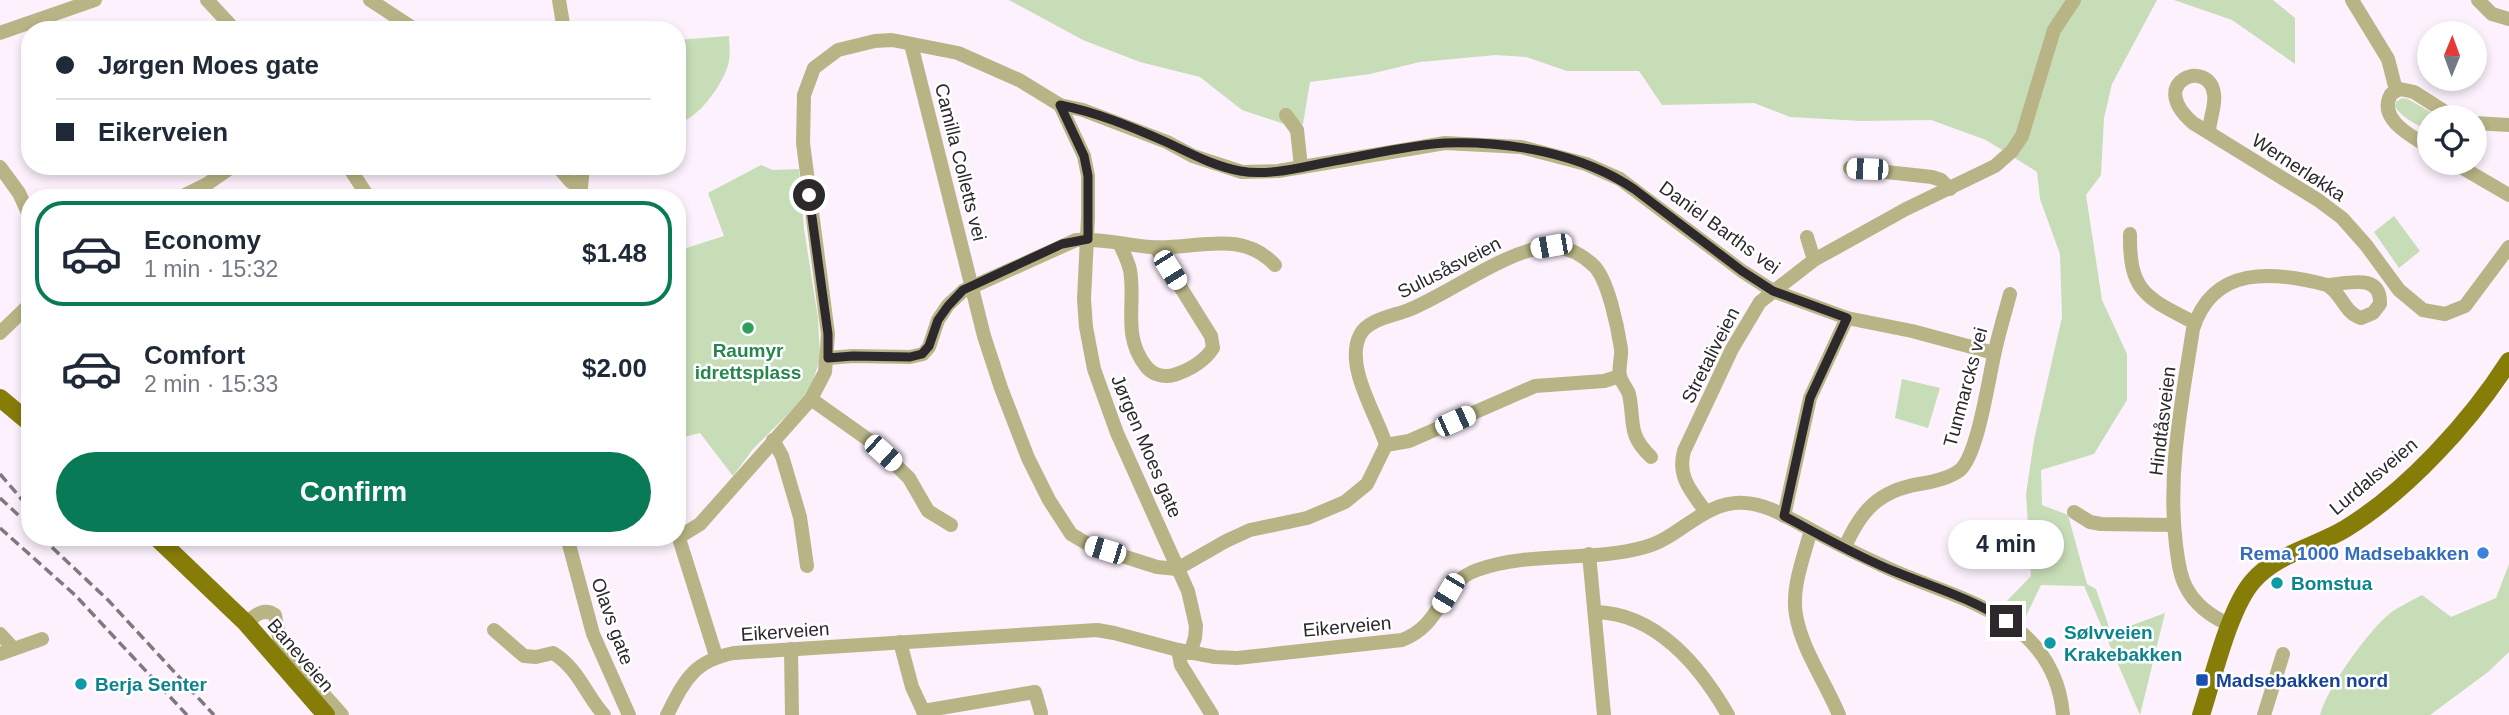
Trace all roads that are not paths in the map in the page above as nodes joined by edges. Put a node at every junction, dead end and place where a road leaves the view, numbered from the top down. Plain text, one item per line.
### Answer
1 (95, 0) edge
2 (370, 0) edge
3 (559, 0) edge
4 (2074, 0) edge
5 (2352, 0) edge
6 (2477, 0) edge
7 (210, 1) edge
8 (2509, 19) edge
9 (35, 21) edge
10 (227, 21) edge
11 (402, 21) edge
12 (562, 21) edge
13 (21, 26) edge
14 (0, 33) edge
15 (911, 44) junction
16 (2396, 90) junction
17 (1060, 105) junction
18 (2434, 105) edge
19 (1286, 114) dead end
20 (2487, 124) edge
21 (2509, 125) edge
22 (2209, 132) dead end
23 (2417, 139) edge
24 (0, 167) edge
25 (1301, 167) junction
26 (1850, 168) dead end
27 (220, 175) edge
28 (565, 175) edge
29 (2475, 175) edge
30 (197, 189) edge
31 (578, 189) edge
32 (1950, 189) junction
33 (2509, 195) edge
34 (21, 197) edge
35 (2130, 234) dead end
36 (1807, 237) dead end
37 (1088, 239) junction
38 (1120, 244) junction
39 (2509, 247) edge
40 (1156, 248) junction
41 (1814, 260) junction
42 (1275, 265) dead end
43 (2328, 285) dead end
44 (972, 286) junction
45 (1773, 291) junction
46 (2010, 294) dead end
47 (21, 312) edge
48 (1847, 318) junction
49 (2195, 323) junction
50 (0, 332) edge
51 (1994, 353) junction
52 (828, 358) junction
53 (2509, 361) edge
54 (1620, 376) junction
55 (0, 398) edge
56 (811, 399) junction
57 (21, 416) edge
58 (773, 440) junction
59 (1386, 445) junction
60 (1651, 457) dead end
61 (1706, 512) junction
62 (2074, 512) dead end
63 (1784, 516) junction
64 (951, 525) dead end
65 (2174, 525) junction
66 (686, 530) edge
67 (1811, 530) junction
68 (165, 546) edge
69 (569, 546) edge
70 (682, 546) edge
71 (1845, 547) junction
72 (1588, 554) junction
73 (807, 566) dead end
74 (1177, 569) junction
75 (1595, 611) junction
76 (246, 624) junction
77 (2230, 625) junction
78 (494, 630) dead end
79 (0, 634) edge
80 (42, 639) dead end
81 (900, 642) junction
82 (791, 649) junction
83 (7, 651) edge
84 (1184, 651) junction
85 (2283, 654) dead end
86 (716, 656) junction
87 (924, 713) edge
88 (1041, 713) dead end
89 (326, 715) edge
90 (342, 715) edge
91 (604, 715) edge
92 (629, 715) edge
93 (667, 715) edge
94 (792, 715) edge
95 (1212, 715) edge
96 (1604, 715) edge
97 (1728, 715) edge
98 (1839, 715) edge
99 (2063, 715) edge
100 (2201, 715) edge
101 (2263, 715) edge

1 - 9 street
2 - 11 street
3 - 12 street
4 - 32 street, Stretaliveien
5 - 16 street
6 - 8 street
7 - 10 street
13 - 14 street
15 - 17 street
15 - 44 street, Camilla Colletts vei
15 - 52 street
16 - 18 street
16 - 23 street
17 - 25 street, Daniel Barths vei
17 - 37 street, Jørgen Moes gate
19 - 25 street
20 - 21 street
22 - 39 street, Wernerløkka
24 - 34 street
25 - 45 street, Daniel Barths vei
26 - 32 street
27 - 30 street
28 - 31 street
29 - 33 street
32 - 41 street, Stretaliveien
35 - 49 street
36 - 41 street
37 - 38 street
37 - 44 street
37 - 74 street, Jørgen Moes gate
38 - 40 street
38 - 40 street
40 - 42 street
41 - 45 street, Stretaliveien
43 - 49 street, Hindtåsveien
44 - 52 street
44 - 74 street, Camilla Colletts vei
45 - 48 street, Daniel Barths vei
45 - 61 street, Stretaliveien
46 - 51 street, Tunmarcks vei
47 - 50 street
48 - 51 street, Daniel Barths vei
48 - 63 street
49 - 65 street, Hindtåsveien
51 - 71 street, Tunmarcks vei
52 - 56 street
53 - 77 main road, Lurdalsveien
54 - 59 street
54 - 59 street, Sulusåsveien
54 - 60 street, Sulusåsveien
55 - 57 main road
56 - 58 street
56 - 64 street
58 - 66 street
58 - 73 street
59 - 74 street
61 - 63 street, Eikerveien
61 - 72 street, Eikerveien
62 - 65 street
63 - 67 street, Eikerveien
65 - 77 street, Hindtåsveien
67 - 71 street, Eikerveien
67 - 98 street
68 - 76 main road, Baneveien
69 - 92 street, Olavs gate
70 - 86 street
71 - 99 street, Eikerveien
72 - 75 street
72 - 84 street, Eikerveien
74 - 84 street, Jørgen Moes gate
75 - 96 street
75 - 97 street
76 - 89 main road, Baneveien
76 - 90 street, Baneveien
77 - 100 main road, Lurdalsveien
78 - 91 street
79 - 83 street
80 - 83 street
81 - 82 street, Eikerveien
81 - 84 street, Eikerveien
81 - 87 street
82 - 86 street, Eikerveien
82 - 94 street
84 - 95 street
85 - 101 street
86 - 93 street, Eikerveien
87 - 88 street

